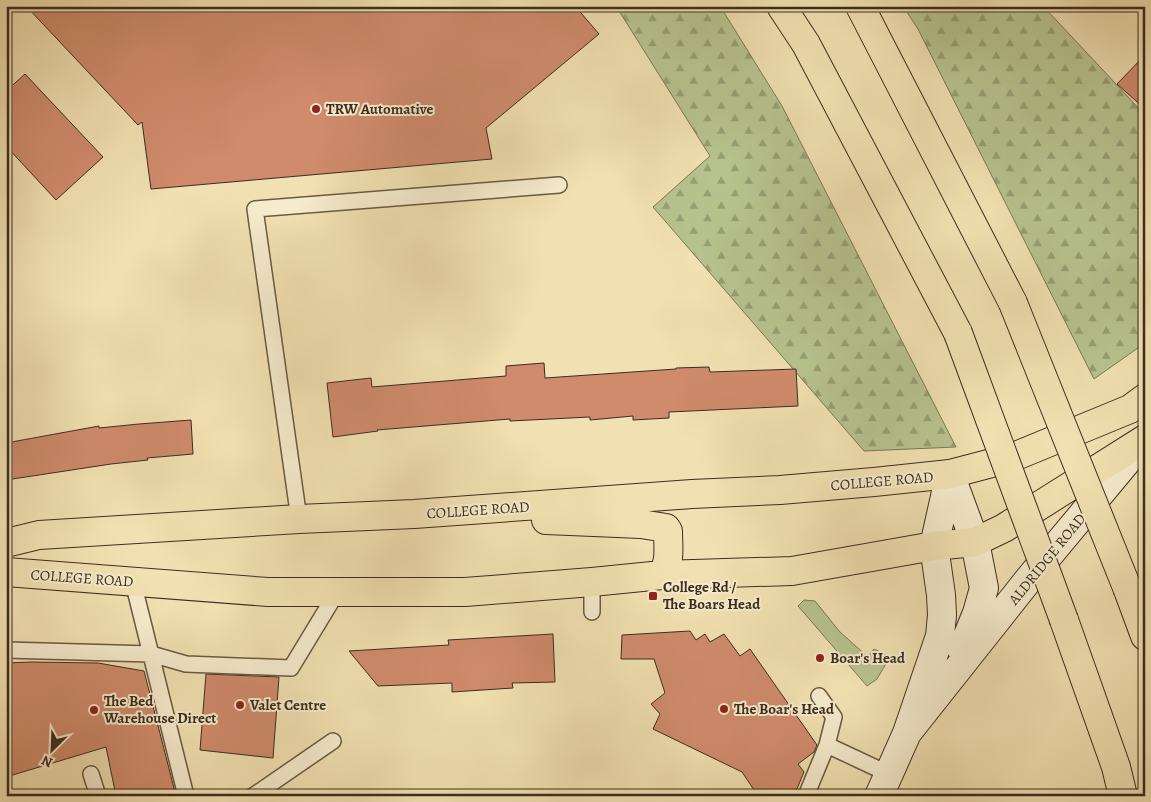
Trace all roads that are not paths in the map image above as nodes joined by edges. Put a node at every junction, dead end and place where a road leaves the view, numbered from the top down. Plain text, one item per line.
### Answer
1 (781, 6) edge
2 (860, 6) edge
3 (560, 185) dead end
4 (1145, 398) edge
5 (1145, 440) edge
6 (950, 474) junction
7 (414, 514) junction
8 (299, 519) junction
9 (975, 542) junction
10 (6, 543) edge
11 (934, 546) junction
12 (6, 572) edge
13 (662, 575) junction
14 (133, 582) junction
15 (592, 582) junction
16 (337, 592) junction
17 (592, 612) dead end
18 (1145, 636) edge
19 (6, 650) edge
20 (151, 654) junction
21 (950, 679) junction
22 (819, 696) dead end
23 (907, 733) junction
24 (333, 741) dead end
25 (827, 745) junction
26 (91, 774) dead end
27 (884, 785) edge
28 (98, 796) edge
29 (186, 796) edge
30 (253, 796) edge
31 (806, 796) edge
32 (1123, 796) edge

1 - 32 main road, bridge
2 - 18 main road, bridge
3 - 8 lane
4 - 6 main road
5 - 9 main road, ALDRIDGE ROAD
5 - 21 street, ALDRIDGE ROAD
6 - 7 main road, COLLEGE ROAD
6 - 9 street, ALDRIDGE ROAD
6 - 11 street, ALDRIDGE ROAD
7 - 8 main road, COLLEGE ROAD
7 - 13 main road
8 - 10 main road, COLLEGE ROAD
9 - 11 main road, ALDRIDGE ROAD
9 - 21 street, ALDRIDGE ROAD
11 - 13 main road, COLLEGE ROAD
11 - 23 street, ALDRIDGE ROAD
12 - 14 main road, COLLEGE ROAD
13 - 15 main road, COLLEGE ROAD
14 - 16 main road, COLLEGE ROAD
14 - 20 lane
15 - 16 main road, COLLEGE ROAD
15 - 17 lane
16 - 20 lane
19 - 20 lane
20 - 29 lane
21 - 23 street, ALDRIDGE ROAD
22 - 25 lane
23 - 27 street, ALDRIDGE ROAD
24 - 30 lane
25 - 27 lane
25 - 31 lane
26 - 28 lane

